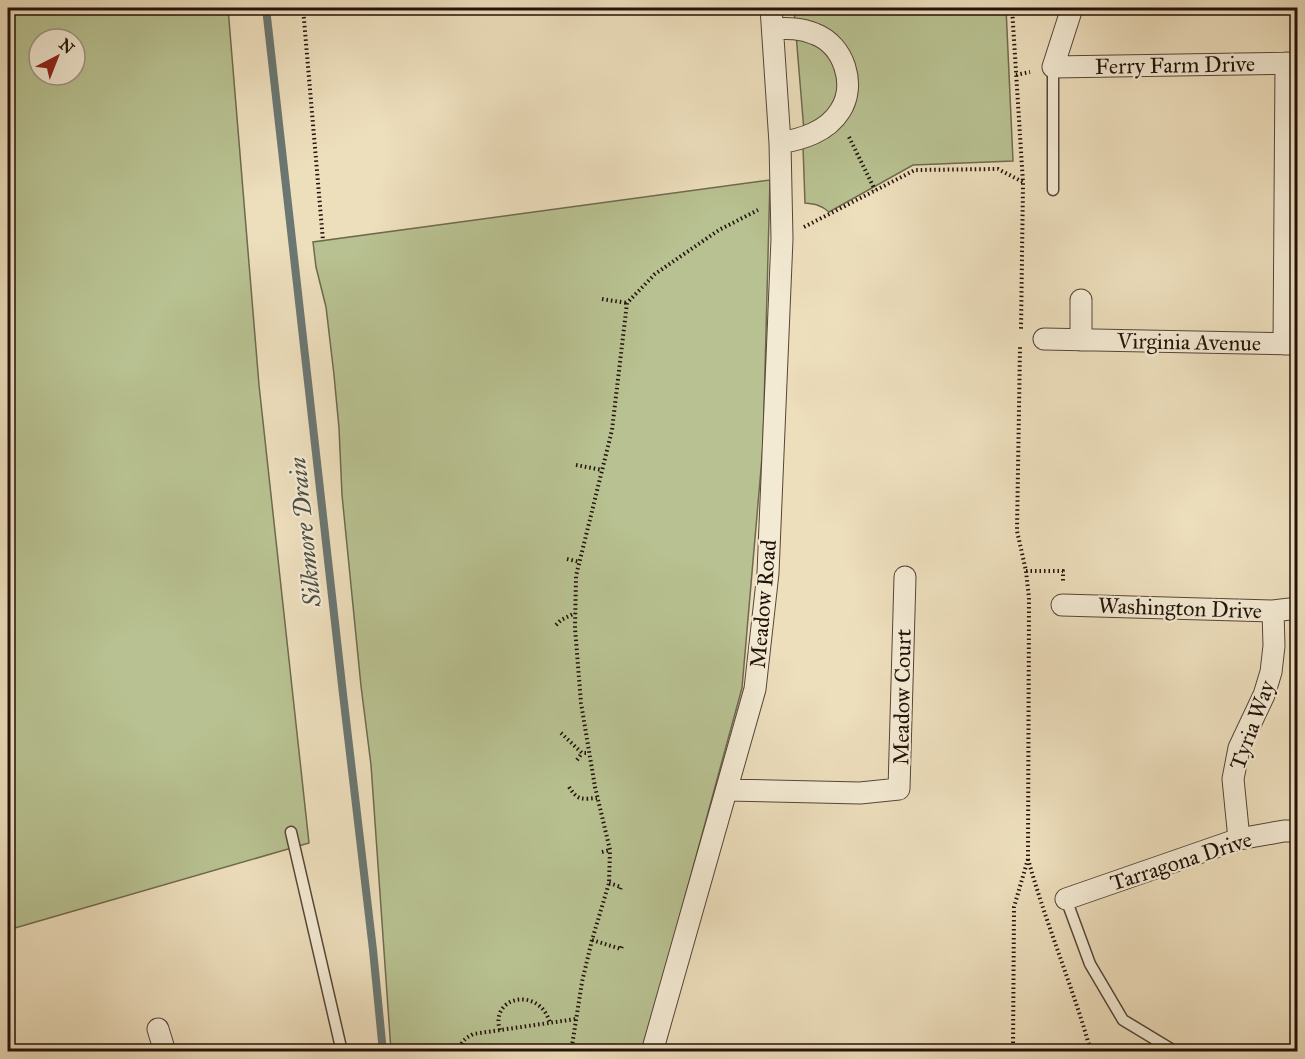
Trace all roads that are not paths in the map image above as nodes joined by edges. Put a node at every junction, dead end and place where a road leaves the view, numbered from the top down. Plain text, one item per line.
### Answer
1 (771, 8) edge
2 (1072, 8) edge
3 (774, 29) junction
4 (1292, 63) edge
5 (1053, 67) junction
6 (780, 143) junction
7 (1053, 190) dead end
8 (1081, 300) dead end
9 (1044, 339) dead end
10 (1081, 340) junction
11 (1291, 344) edge
12 (905, 577) dead end
13 (1062, 605) road end
14 (1298, 608) edge
15 (1273, 611) junction
16 (727, 790) junction
17 (1298, 831) edge
18 (291, 832) dead end
19 (1239, 839) junction
20 (1066, 899) joint
21 (158, 1029) dead end
22 (165, 1052) edge
23 (342, 1052) edge
24 (652, 1052) edge
25 (1176, 1052) edge

1 - 3 street, Meadow Road
2 - 5 street
3 - 6 street, Meadow Road
3 - 6 street
4 - 5 street, Ferry Farm Drive
4 - 11 street
5 - 7 lane
6 - 16 street, Meadow Road
8 - 10 street
9 - 10 street, Virginia Avenue
10 - 11 street, Virginia Avenue
12 - 16 street, Meadow Court
13 - 15 street, Washington Drive
14 - 15 street, Washington Drive
15 - 19 street, Tyria Way
16 - 24 street, Meadow Road
17 - 19 street, Tarragona Drive
18 - 23 lane
19 - 20 street, Tarragona Drive
20 - 25 lane
21 - 22 street

